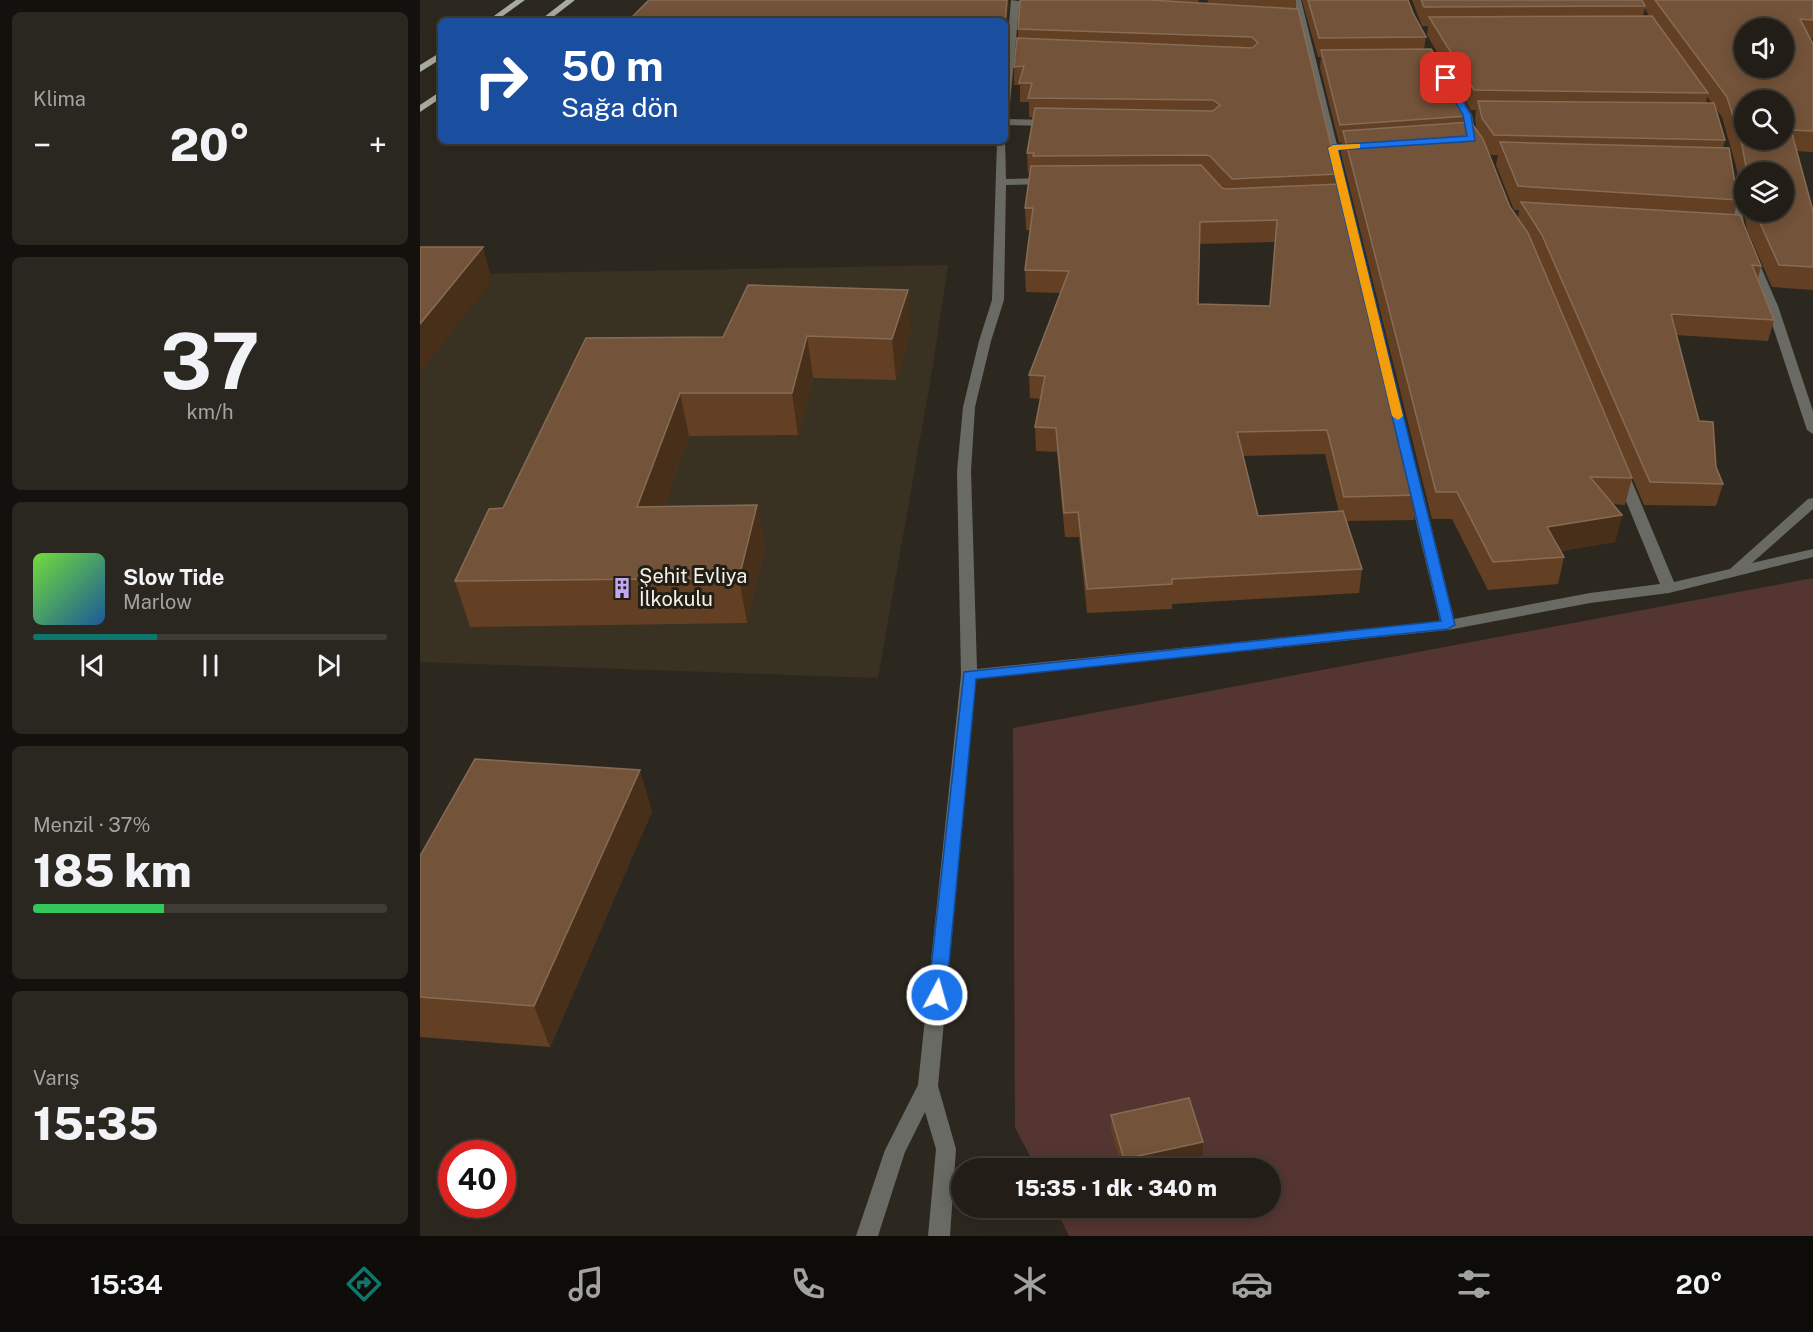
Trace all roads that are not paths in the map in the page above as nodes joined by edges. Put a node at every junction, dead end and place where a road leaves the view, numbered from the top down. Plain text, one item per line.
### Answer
1 (520, 0) edge
2 (571, 0) edge
3 (1297, 0) edge
4 (1014, 2) edge
5 (1047, 6) edge
6 (495, 18) edge
7 (547, 18) edge
8 (1012, 51) junction
9 (1024, 51) edge
10 (438, 57) edge
11 (420, 69) edge
12 (1008, 81) edge
13 (1451, 87) edge
14 (438, 96) edge
15 (420, 109) edge
16 (1008, 122) edge
17 (1062, 123) edge
18 (1002, 144) edge
19 (1482, 153) edge
20 (1731, 177) edge
21 (1061, 181) edge
22 (1001, 182) junction
23 (1744, 240) edge
24 (1749, 251) edge
25 (1382, 350) edge
26 (1813, 430) edge
27 (1614, 455) edge
28 (1409, 464) edge
29 (1813, 502) edge
30 (1813, 553) edge
31 (1736, 570) junction
32 (1669, 588) junction
33 (1448, 625) junction
34 (969, 675) junction
35 (928, 1086) junction
36 (867, 1236) edge
37 (939, 1236) edge

1 - 6 main road
2 - 7 main road
3 - 25 street
4 - 5 street
4 - 8 street
8 - 9 street
8 - 12 street
10 - 11 main road
13 - 19 street
14 - 15 main road
16 - 17 street
18 - 22 street
20 - 23 street
21 - 22 street
22 - 34 street
24 - 26 street
27 - 32 street
28 - 33 street
29 - 31 street
30 - 31 street
31 - 32 street
32 - 33 street
33 - 34 street
34 - 35 street
35 - 36 street
35 - 37 street

